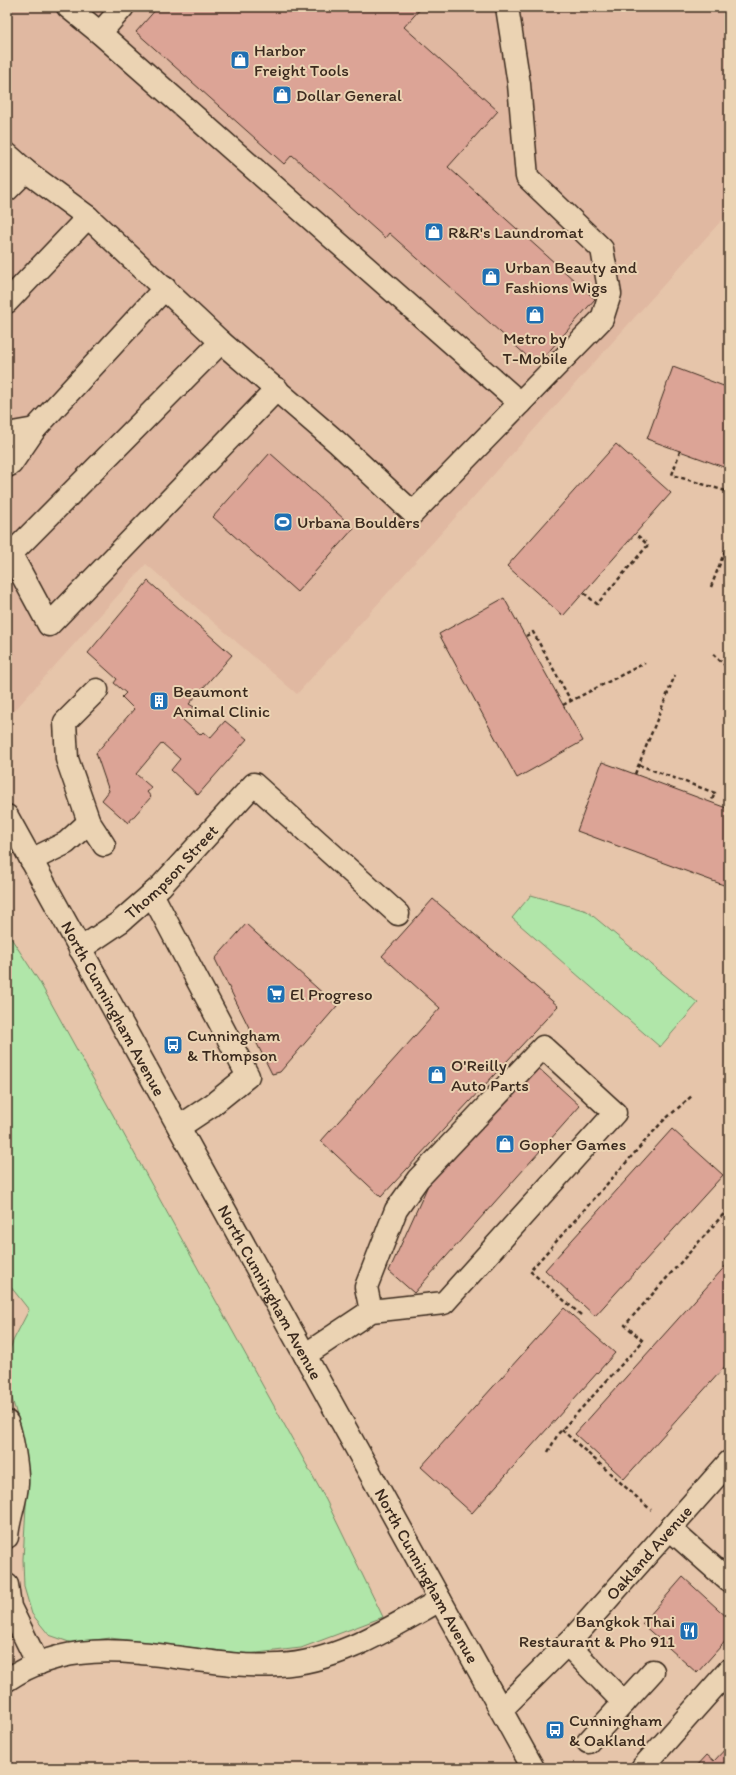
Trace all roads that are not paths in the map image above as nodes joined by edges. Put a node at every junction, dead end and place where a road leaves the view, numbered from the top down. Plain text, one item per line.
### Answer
1 (68, 7) edge
2 (123, 7) edge
3 (507, 7) edge
4 (100, 33) junction
5 (7, 154) edge
6 (26, 171) junction
7 (7, 190) edge
8 (88, 217) junction
9 (165, 288) junction
10 (7, 302) edge
11 (221, 342) junction
12 (277, 389) junction
13 (520, 403) junction
14 (35, 429) junction
15 (7, 434) edge
16 (7, 466) edge
17 (9, 551) edge
18 (97, 690) dead end
19 (7, 816) edge
20 (89, 822) junction
21 (104, 845) dead end
22 (31, 860) junction
23 (152, 894) junction
24 (398, 914) dead end
25 (80, 949) junction
26 (179, 1127) junction
27 (371, 1312) junction
28 (305, 1355) junction
29 (7, 1422) edge
30 (729, 1462) edge
31 (670, 1529) junction
32 (7, 1537) edge
33 (729, 1581) edge
34 (7, 1585) edge
35 (440, 1600) junction
36 (567, 1644) junction
37 (38, 1664) junction
38 (729, 1670) edge
39 (653, 1671) dead end
40 (7, 1680) edge
41 (624, 1703) junction
42 (501, 1710) junction
43 (588, 1742) dead end
44 (533, 1768) edge
45 (642, 1768) edge

1 - 4 main road
2 - 4 main road
3 - 13 main road
4 - 13 main road
5 - 6 main road
6 - 7 main road
6 - 8 main road
8 - 9 main road
8 - 10 main road
9 - 11 main road
9 - 14 main road
11 - 12 main road
11 - 17 main road
12 - 13 main road
12 - 17 main road
14 - 15 main road
14 - 16 main road
18 - 20 main road
19 - 22 main road, North Cunningham Avenue
20 - 21 main road
20 - 22 main road
22 - 25 main road, North Cunningham Avenue
23 - 24 main road, Thompson Street
23 - 25 main road, Thompson Street
23 - 26 main road
25 - 26 main road, North Cunningham Avenue
26 - 28 main road, North Cunningham Avenue
27 - 27 main road
27 - 28 main road
28 - 35 main road, North Cunningham Avenue
29 - 32 main road
30 - 31 main road, Oakland Avenue
31 - 33 main road
31 - 36 main road, Oakland Avenue
34 - 37 main road
35 - 37 main road
35 - 42 main road, North Cunningham Avenue
36 - 41 main road
36 - 42 main road, Oakland Avenue
37 - 40 main road
38 - 45 main road
39 - 41 main road
41 - 43 main road
42 - 44 main road, North Cunningham Avenue

